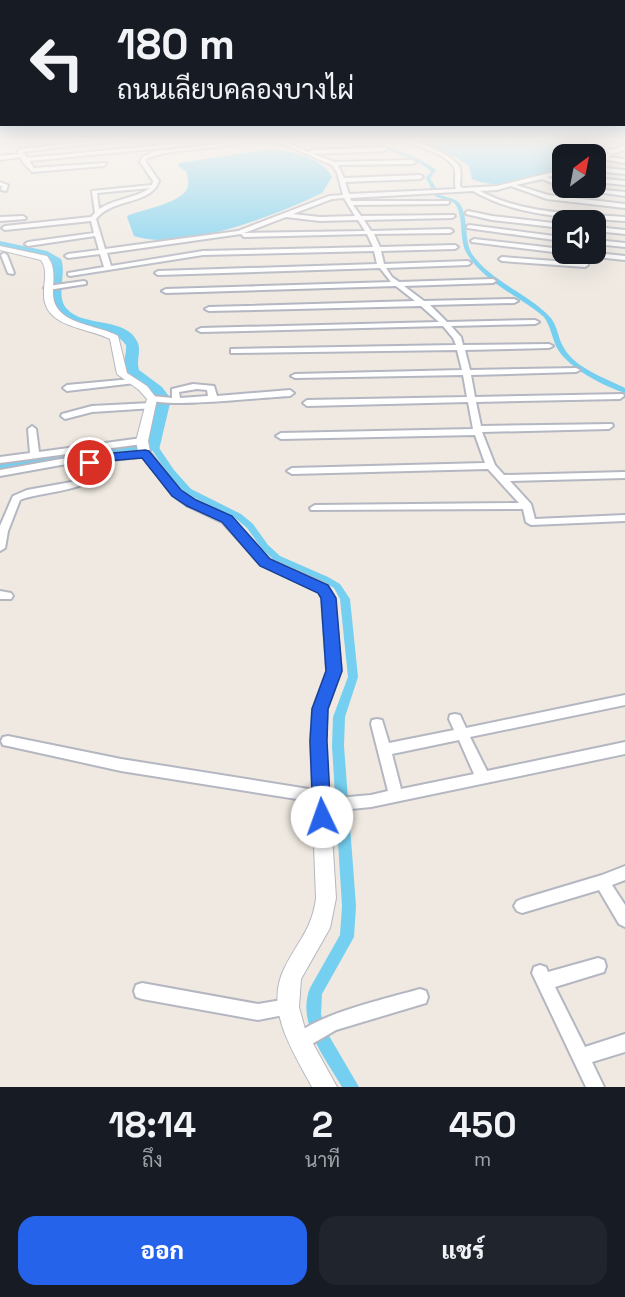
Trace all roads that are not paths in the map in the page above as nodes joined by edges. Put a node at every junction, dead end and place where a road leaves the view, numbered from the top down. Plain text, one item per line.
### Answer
1 (127, 189) edge
2 (152, 189) edge
3 (345, 189) edge
4 (487, 189) edge
5 (522, 189) edge
6 (475, 190) junction
7 (461, 191) joint
8 (606, 193) edge
9 (625, 194) edge
10 (599, 198) edge
11 (347, 199) junction
12 (447, 202) dead end
13 (599, 204) junction
14 (625, 206) edge
15 (597, 210) edge
16 (97, 212) junction
17 (552, 212) edge
18 (468, 213) dead end
19 (286, 215) junction
20 (453, 216) dead end
21 (23, 218) dead end
22 (358, 218) junction
23 (606, 218) edge
24 (0, 219) edge
25 (93, 219) junction
26 (625, 219) edge
27 (552, 225) edge
28 (469, 227) dead end
29 (5, 228) dead end
30 (450, 231) dead end
31 (606, 231) edge
32 (625, 232) edge
33 (239, 233) junction
34 (370, 233) junction
35 (97, 234) junction
36 (552, 237) edge
37 (474, 241) dead end
38 (606, 243) edge
39 (28, 244) dead end
40 (625, 245) edge
41 (455, 247) dead end
42 (377, 248) junction
43 (552, 250) edge
44 (102, 251) junction
45 (5, 252) edge
46 (68, 256) dead end
47 (606, 256) edge
48 (625, 258) edge
49 (502, 259) dead end
50 (468, 263) dead end
51 (552, 263) edge
52 (381, 265) junction
53 (108, 268) junction
54 (11, 273) dead end
55 (158, 273) dead end
56 (70, 274) dead end
57 (493, 281) dead end
58 (84, 283) dead end
59 (396, 283) junction
60 (50, 288) junction
61 (166, 291) dead end
62 (514, 301) dead end
63 (421, 303) junction
64 (209, 309) dead end
65 (536, 322) dead end
66 (447, 324) junction
67 (201, 330) dead end
68 (549, 346) dead end
69 (460, 347) junction
70 (234, 351) dead end
71 (576, 370) dead end
72 (467, 372) junction
73 (296, 376) dead end
74 (132, 381) junction
75 (67, 388) dead end
76 (290, 393) dead end
77 (620, 396) dead end
78 (472, 399) junction
79 (162, 401) junction
80 (307, 403) dead end
81 (65, 416) dead end
82 (609, 426) dead end
83 (32, 429) dead end
84 (478, 430) junction
85 (281, 436) dead end
86 (143, 448) junction
87 (35, 454) junction
88 (91, 459) junction
89 (0, 460) edge
90 (491, 466) junction
91 (292, 471) dead end
92 (0, 473) edge
93 (625, 475) edge
94 (504, 478) junction
95 (527, 506) junction
96 (315, 508) dead end
97 (625, 518) edge
98 (0, 548) edge
99 (625, 700) edge
100 (455, 719) dead end
101 (377, 724) dead end
102 (462, 735) junction
103 (8, 741) dead end
104 (625, 748) edge
105 (384, 750) junction
106 (483, 777) junction
107 (396, 794) junction
108 (325, 803) junction
109 (625, 873) edge
110 (602, 882) junction
111 (522, 906) dead end
112 (625, 919) edge
113 (598, 966) dead end
114 (142, 991) dead end
115 (420, 997) dead end
116 (288, 1007) junction
117 (311, 1036) junction
118 (625, 1043) edge
119 (581, 1057) junction
120 (325, 1087) edge
121 (595, 1087) edge

1 - 16 street
2 - 16 street
3 - 11 street
4 - 6 street
5 - 13 street
6 - 7 street
6 - 17 street
7 - 11 street
8 - 9 street
10 - 13 street
11 - 12 street
11 - 19 street
11 - 22 street
13 - 14 street
13 - 15 street
16 - 25 street
18 - 27 street
19 - 22 street
19 - 33 street
20 - 22 street
21 - 24 street
22 - 34 street
23 - 26 street
25 - 29 street
25 - 35 street
28 - 36 street
30 - 34 street
31 - 32 street
33 - 34 street
33 - 44 street
34 - 42 street
35 - 39 street
35 - 44 street
37 - 43 street
38 - 40 street
41 - 42 street
42 - 52 street
42 - 53 street
44 - 46 street
44 - 53 street
45 - 54 street
45 - 60 street
47 - 48 street
49 - 51 street
50 - 52 street
52 - 55 street
52 - 59 street
53 - 56 street
57 - 59 street
58 - 60 street
59 - 61 street
59 - 63 street
60 - 74 street
62 - 63 street
63 - 64 street
63 - 66 street
65 - 66 street
66 - 67 street
66 - 69 street
68 - 69 street
69 - 70 street
69 - 72 street
71 - 72 street
72 - 73 street
72 - 78 street
74 - 75 street
74 - 79 street
76 - 79 street
77 - 78 street
78 - 80 street
78 - 84 street
79 - 81 street
79 - 86 street
82 - 84 street
83 - 87 street
84 - 85 street
84 - 90 street
86 - 87 street
86 - 88 street
86 - 108 street
87 - 89 street
88 - 92 street
88 - 98 street
90 - 91 street
90 - 94 street
93 - 94 street
94 - 95 street
95 - 96 street
95 - 97 street
99 - 102 street
100 - 102 street
101 - 105 street
102 - 105 street
102 - 106 street
103 - 108 street
104 - 106 street
105 - 107 street
106 - 107 street
107 - 108 street
108 - 116 street
109 - 110 street
110 - 111 street
110 - 112 street
113 - 119 street
114 - 116 street
115 - 117 street
116 - 117 street
117 - 120 street
118 - 119 street
119 - 121 street

